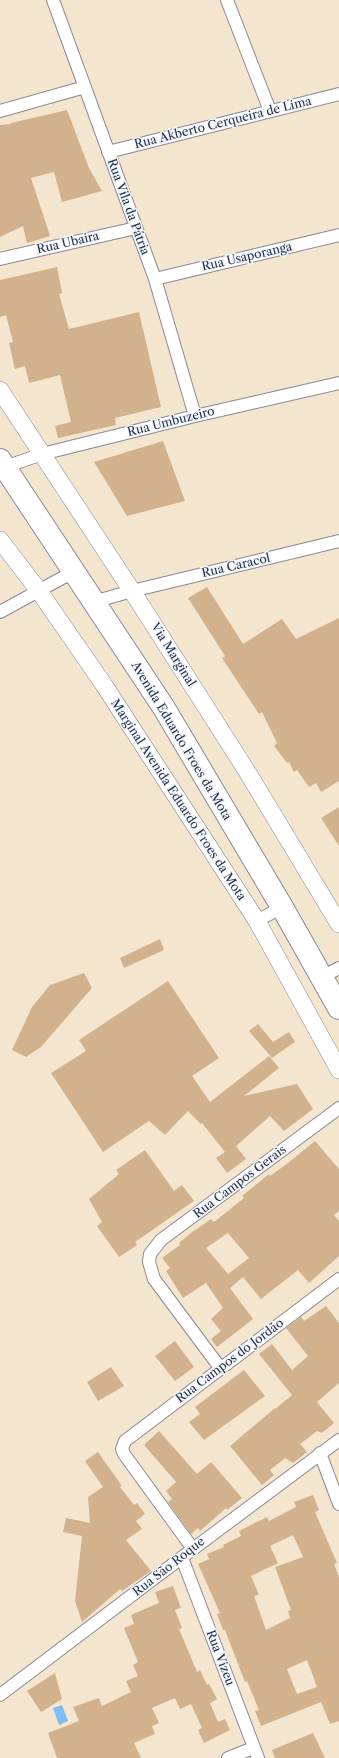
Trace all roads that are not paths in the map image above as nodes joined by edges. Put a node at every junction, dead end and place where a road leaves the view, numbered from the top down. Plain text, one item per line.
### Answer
1 (53, 0) edge
2 (228, 0) edge
3 (84, 87) junction
4 (339, 94) edge
5 (0, 111) edge
6 (270, 111) junction
7 (108, 152) junction
8 (136, 228) junction
9 (339, 235) edge
10 (0, 259) edge
11 (155, 279) junction
12 (339, 383) edge
13 (0, 390) edge
14 (195, 416) junction
15 (42, 454) junction
16 (2, 464) edge
17 (0, 540) edge
18 (339, 541) edge
19 (73, 572) junction
20 (39, 591) junction
21 (132, 591) junction
22 (93, 602) junction
23 (0, 612) edge
24 (282, 907) junction
25 (257, 921) junction
26 (339, 924) edge
27 (330, 972) edge
28 (339, 1008) edge
29 (339, 1070) edge
30 (339, 1108) edge
31 (339, 1278) edge
32 (221, 1369) junction
33 (339, 1440) edge
34 (320, 1453) junction
35 (339, 1504) edge
36 (193, 1548) junction
37 (182, 1558) junction
38 (0, 1695) edge
39 (256, 1753) edge
40 (228, 1758) edge

1 - 3 street, Rua Vila da Pátria
2 - 6 street
3 - 5 street
3 - 7 street, Rua Vila da Pátria
4 - 6 street, Rua Akberto Cerqueira de Lima
6 - 7 street, Rua Akberto Cerqueira de Lima
7 - 8 street, Rua Vila da Pátria
8 - 10 street, Rua Ubaira
8 - 11 street, Rua Vila da Pátria
9 - 11 street, Rua Usaporanga
11 - 14 street, Rua Vila da Pátria
12 - 14 street, Rua Umbuzeiro
13 - 15 street, Via Marginal
14 - 15 street, Rua Umbuzeiro
15 - 16 street, Rua Umbuzeiro
15 - 21 street, Via Marginal
16 - 19 highway, Avenida Eduardo Froes da Mota
17 - 20 street, Marginal Avenida Eduardo Froes da Mota
18 - 21 street, Rua Caracol
19 - 20 street
19 - 22 highway, Avenida Eduardo Froes da Mota
20 - 23 street
20 - 25 street, Marginal Avenida Eduardo Froes da Mota
21 - 22 street, Rua Caracol
21 - 26 street, Via Marginal
22 - 24 highway, Avenida Eduardo Froes da Mota
24 - 25 street
24 - 27 highway, Avenida Eduardo Froes da Mota
25 - 29 street, Marginal Avenida Eduardo Froes da Mota
27 - 28 highway, Avenida Eduardo Froes da Mota
30 - 32 street, Rua Campos Gerais
31 - 32 street, Rua Campos do Jordão
32 - 36 street, Rua Campos do Jordão
33 - 34 street, Rua São Roque
34 - 35 street
34 - 36 street, Rua São Roque
36 - 37 street, Rua São Roque
37 - 38 street, Rua São Roque
37 - 39 street, Rua Vizeu
39 - 40 street

